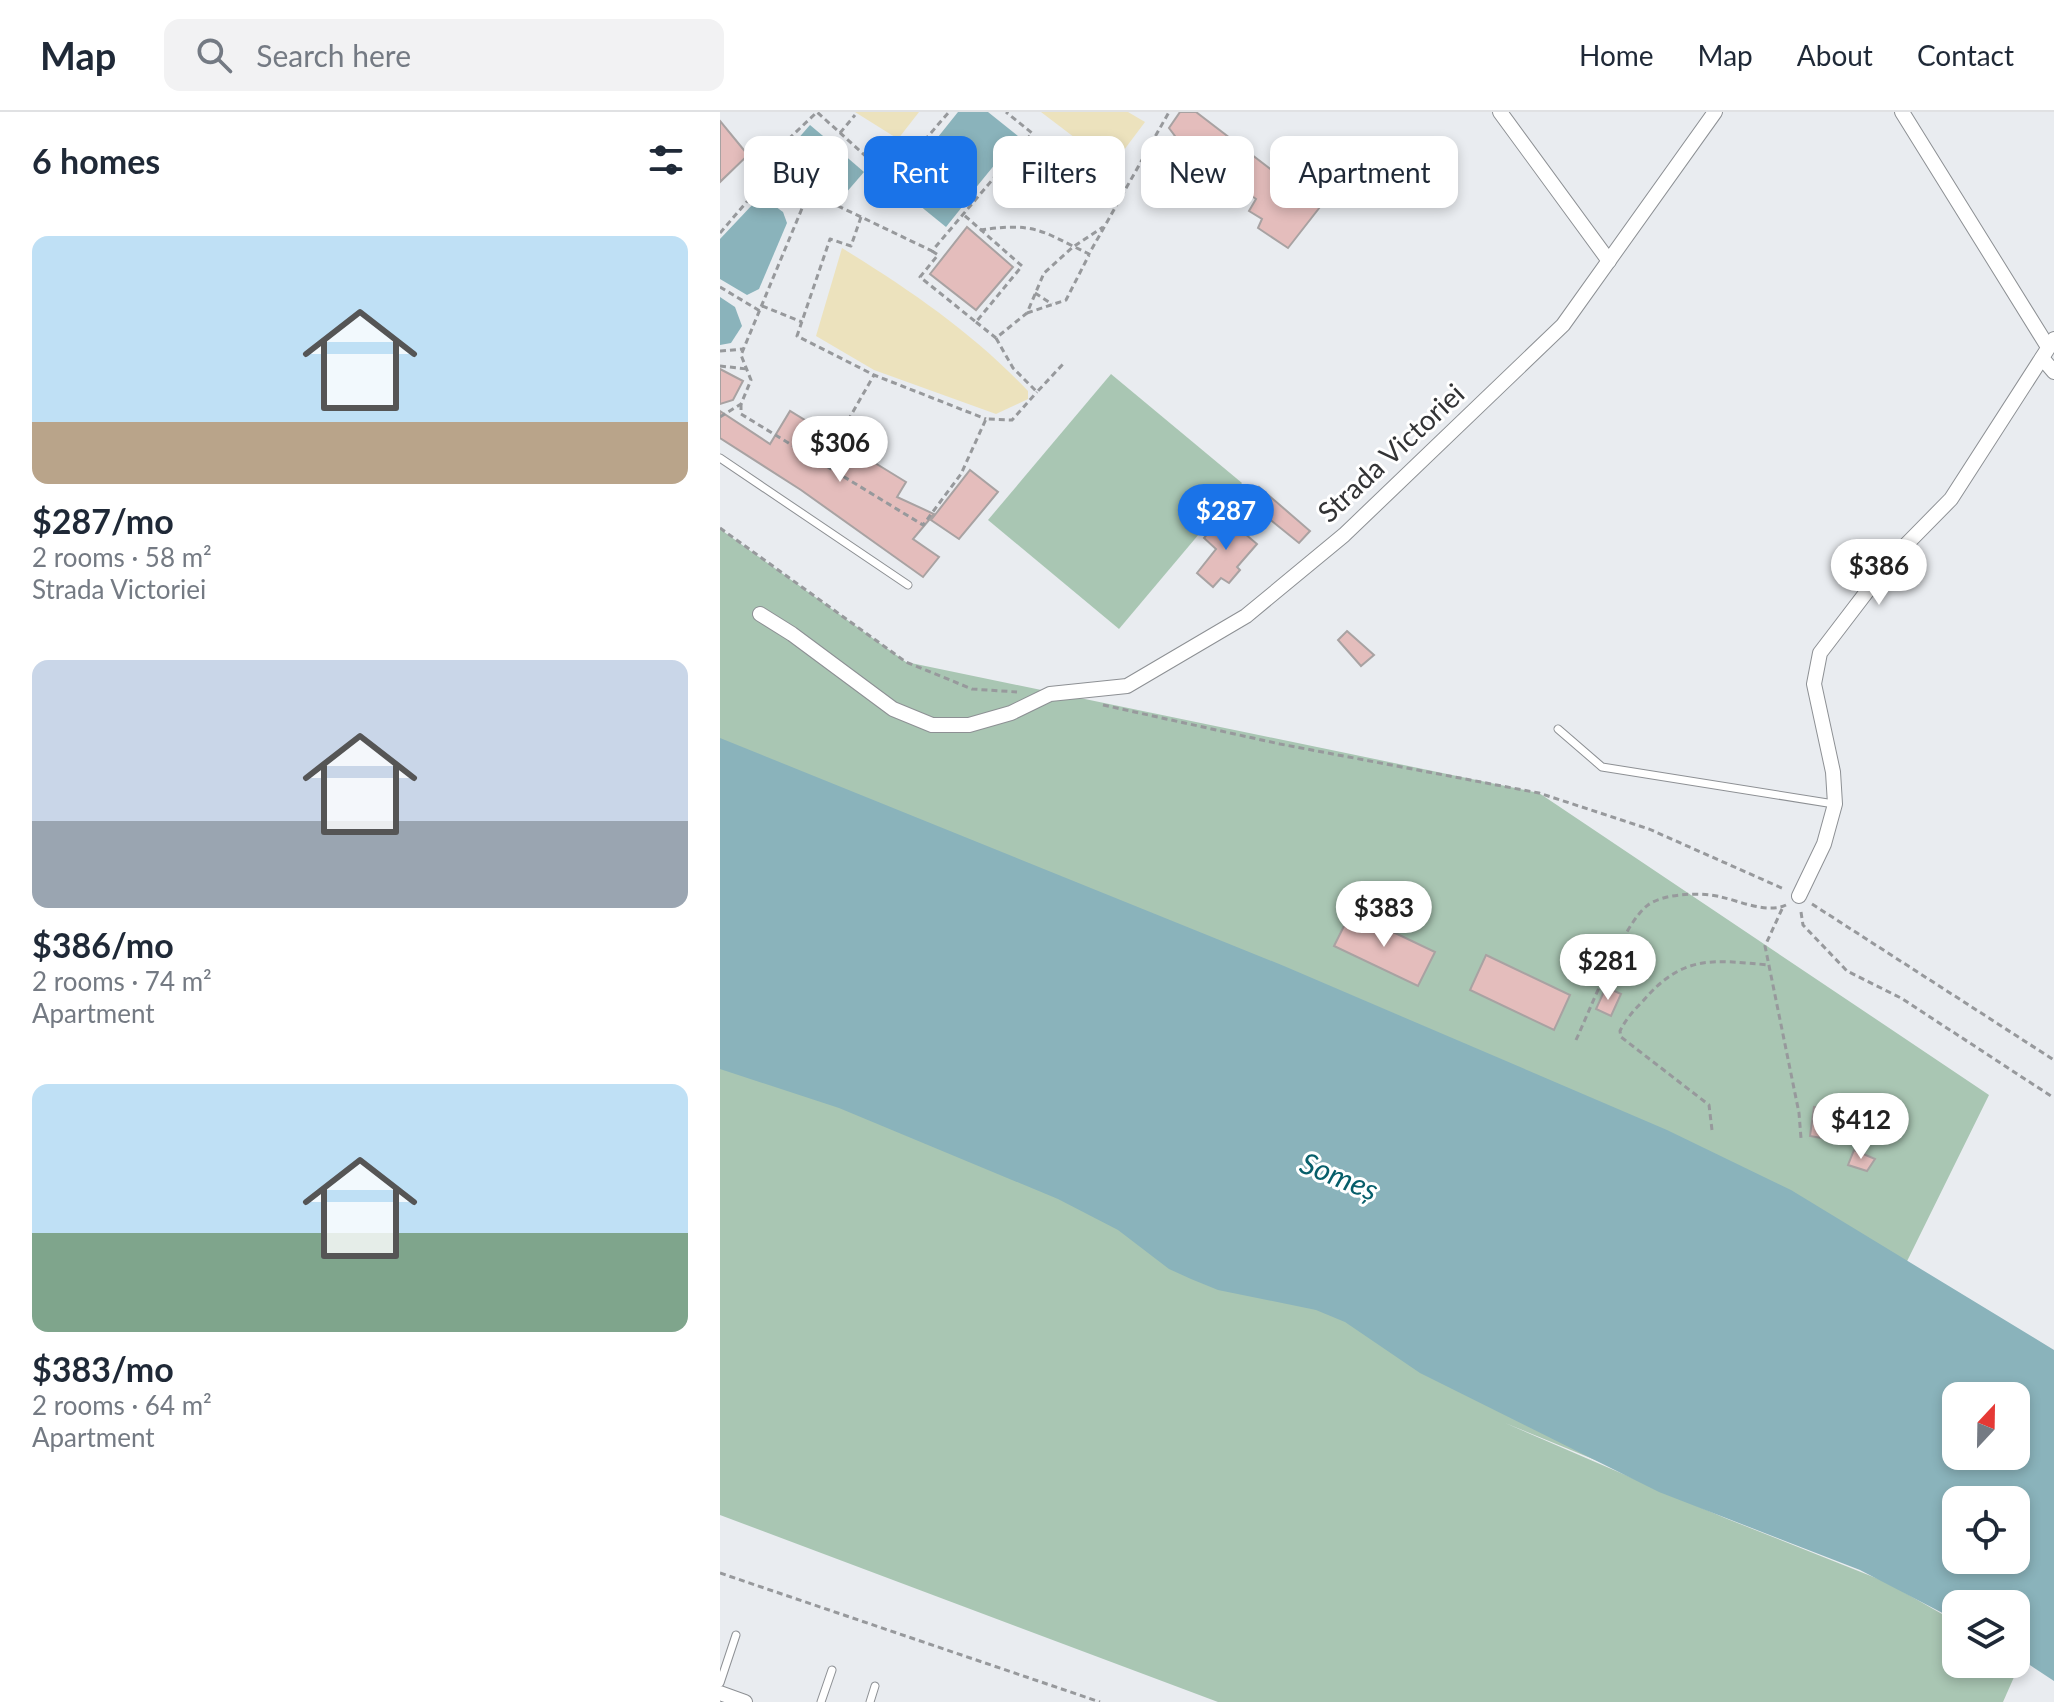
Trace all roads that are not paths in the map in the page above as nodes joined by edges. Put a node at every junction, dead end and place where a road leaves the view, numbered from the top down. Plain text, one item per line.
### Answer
1 (1500, 112) edge
2 (1715, 112) edge
3 (1902, 112) edge
4 (1609, 261) junction
5 (2048, 348) edge
6 (2054, 372) edge
7 (720, 458) edge
8 (908, 585) dead end
9 (760, 614) dead end
10 (1558, 729) dead end
11 (1835, 804) junction
12 (1799, 896) road end
13 (736, 1635) dead end
14 (832, 1670) dead end
15 (720, 1683) edge
16 (875, 1686) dead end
17 (720, 1693) edge
18 (745, 1702) edge
19 (821, 1702) edge
20 (870, 1702) edge

1 - 4 street
2 - 4 street, Strada Victoriei
3 - 5 street
4 - 9 street, Strada Victoriei
5 - 6 street
5 - 11 street
7 - 8 lane
10 - 11 lane
11 - 12 street
13 - 15 lane
14 - 19 lane
16 - 20 lane
17 - 18 street

